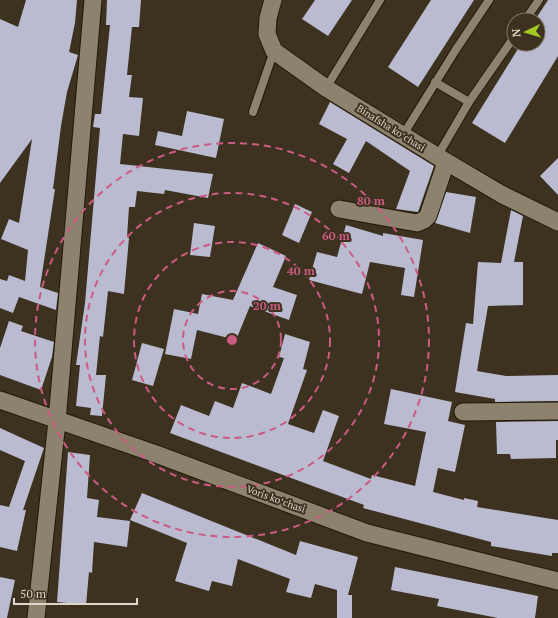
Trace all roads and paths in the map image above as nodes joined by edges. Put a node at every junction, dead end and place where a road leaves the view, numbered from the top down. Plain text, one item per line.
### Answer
1 (93, 0) edge
2 (273, 0) edge
3 (380, 0) edge
4 (489, 0) edge
5 (539, 0) edge
6 (531, 12) edge
7 (506, 49) edge
8 (274, 51) junction
9 (435, 82) junction
10 (326, 88) junction
11 (469, 102) junction
12 (253, 112) dead end
13 (403, 135) junction
14 (443, 160) junction
15 (339, 209) dead end
16 (558, 222) edge
17 (0, 400) edge
18 (558, 411) edge
19 (463, 412) dead end
20 (57, 421) junction
21 (558, 581) edge
22 (36, 618) edge

1 - 20 street
2 - 8 street
3 - 10 lane
4 - 9 lane
5 - 6 lane
7 - 11 lane
8 - 10 street, Binafsha koʻchasi
8 - 12 lane
9 - 11 lane
9 - 13 lane
10 - 13 street, Binafsha koʻchasi
11 - 14 lane
13 - 14 street, Binafsha koʻchasi
14 - 15 street
14 - 16 street, Binafsha koʻchasi
17 - 20 street, Voris koʻchasi
18 - 19 street
20 - 21 street, Voris koʻchasi
20 - 22 street

